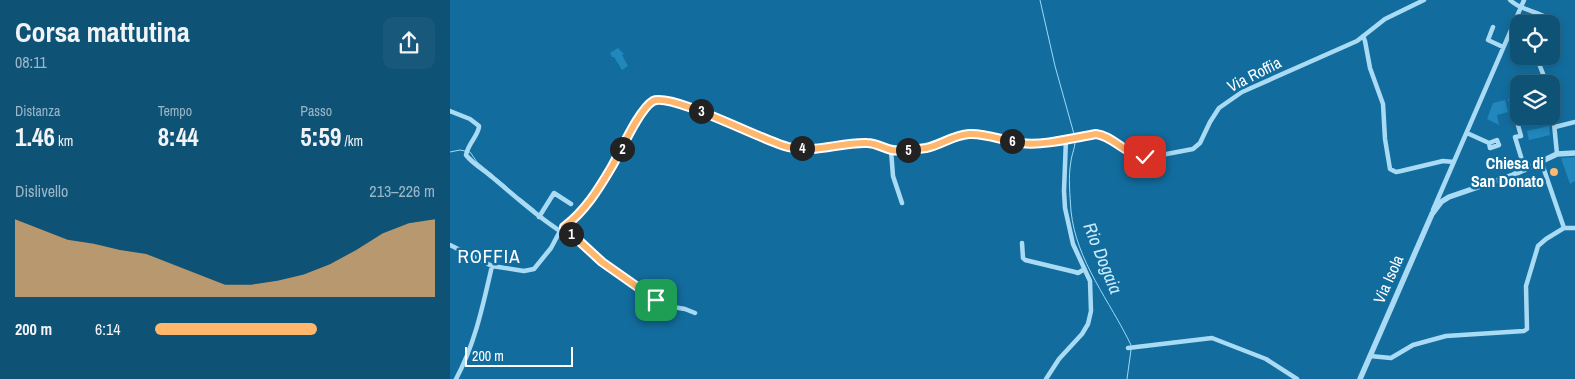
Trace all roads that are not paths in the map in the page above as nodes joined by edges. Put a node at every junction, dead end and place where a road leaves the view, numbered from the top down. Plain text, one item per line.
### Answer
1 (1424, 0) edge
2 (1510, 0) edge
3 (1524, 0) edge
4 (1521, 8) junction
5 (1518, 15) edge
6 (1538, 15) edge
7 (1493, 27) dead end
8 (1510, 31) edge
9 (1363, 36) junction
10 (1503, 47) junction
11 (450, 111) edge
12 (1575, 122) edge
13 (1518, 125) edge
14 (1555, 127) joint
15 (1467, 133) junction
16 (1069, 139) junction
17 (1488, 142) dead end
18 (891, 150) junction
19 (1575, 153) edge
20 (1557, 154) junction
21 (1541, 161) junction
22 (1454, 162) junction
23 (1525, 170) junction
24 (1444, 185) junction
25 (1441, 191) junction
26 (1447, 198) junction
27 (571, 204) dead end
28 (902, 204) dead end
29 (1432, 214) junction
30 (539, 217) junction
31 (564, 227) junction
32 (1564, 228) junction
33 (1575, 228) edge
34 (560, 231) junction
35 (1022, 243) dead end
36 (450, 245) edge
37 (492, 266) junction
38 (1083, 270) junction
39 (695, 313) dead end
40 (1128, 348) dead end
41 (1370, 356) junction
42 (456, 379) edge
43 (1046, 379) edge
44 (1297, 379) edge
45 (1360, 379) edge

1 - 9 street, Via Roffia
2 - 4 street
3 - 4 street, Via Isola
4 - 5 street, Via Isola
4 - 6 street
7 - 10 street
8 - 10 street, Via Isola
9 - 16 street, Via Roffia
9 - 22 street
10 - 15 street, Via Isola
11 - 30 street
12 - 14 street
13 - 23 street
14 - 20 street
15 - 17 street
15 - 22 street, Via Isola
16 - 18 street, Via Roffia
16 - 38 street
18 - 28 street
18 - 31 street
19 - 20 street
20 - 21 street
21 - 23 street
21 - 32 street
22 - 24 street, Via Isola
23 - 26 street
24 - 25 street, Via Isola
24 - 26 street
25 - 26 street
25 - 29 street, Via Isola
26 - 29 street
27 - 30 street
29 - 41 street, Via Isola
30 - 34 street
31 - 34 street
31 - 39 street
32 - 33 street
32 - 41 street
34 - 37 street
35 - 38 street
36 - 37 street
37 - 42 street
38 - 43 street
40 - 44 street
41 - 45 street, Via Isola

